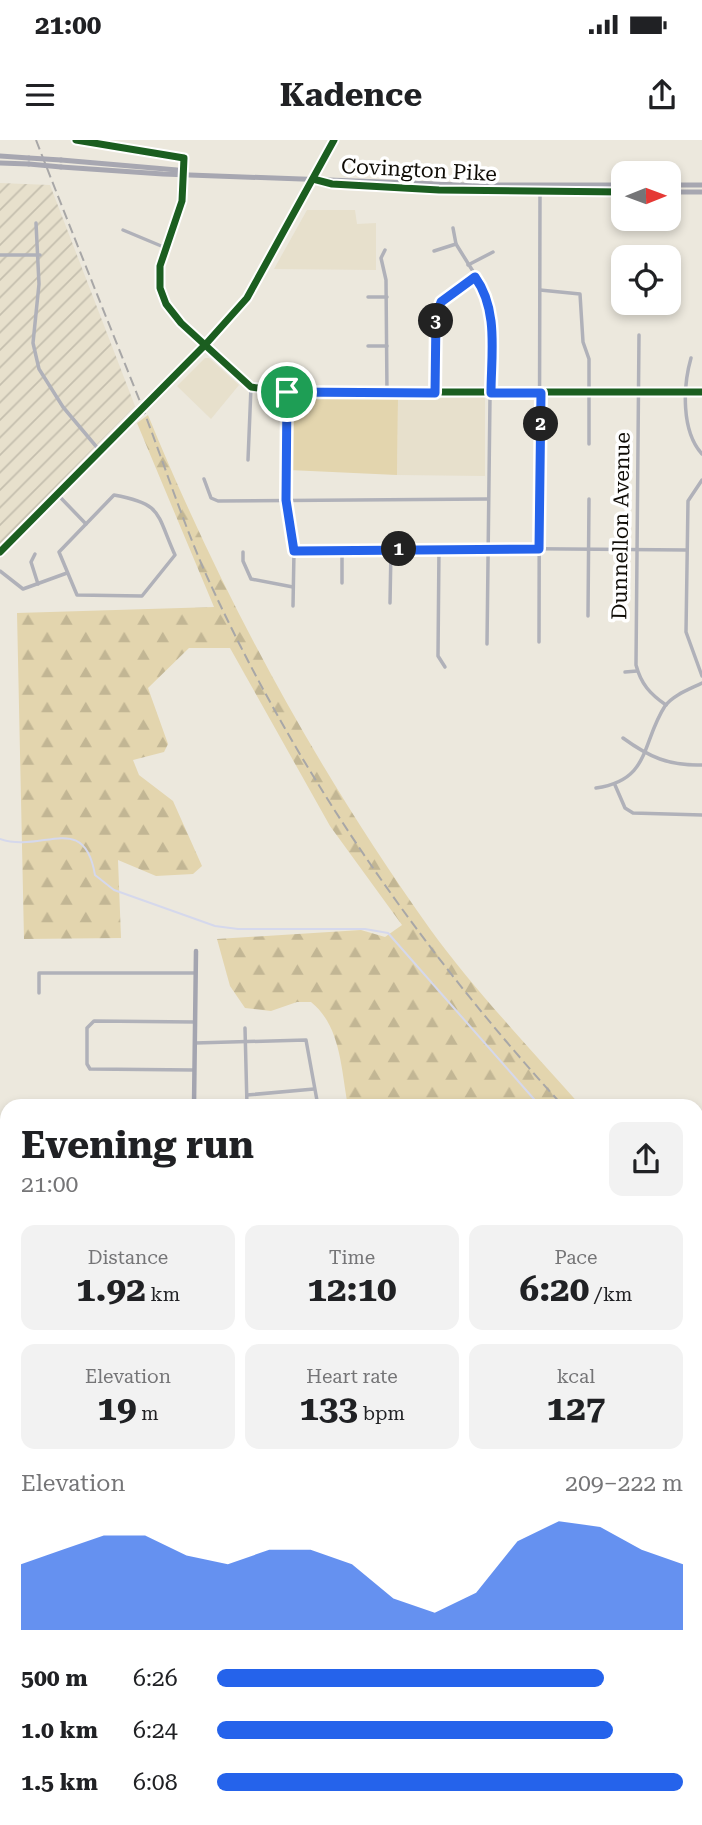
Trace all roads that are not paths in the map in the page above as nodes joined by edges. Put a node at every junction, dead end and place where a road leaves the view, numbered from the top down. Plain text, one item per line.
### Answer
1 (76, 140) edge
2 (334, 140) edge
3 (0, 156) edge
4 (29, 161) junction
5 (0, 163) edge
6 (183, 172) junction
7 (313, 179) junction
8 (611, 185) edge
9 (681, 185) edge
10 (702, 185) edge
11 (540, 188) junction
12 (611, 191) edge
13 (681, 192) edge
14 (702, 192) edge
15 (36, 223) dead end
16 (453, 228) dead end
17 (123, 230) dead end
18 (456, 244) junction
19 (166, 248) junction
20 (385, 250) dead end
21 (434, 251) dead end
22 (493, 252) dead end
23 (40, 254) junction
24 (0, 255) edge
25 (468, 265) junction
26 (475, 277) junction
27 (540, 290) junction
28 (368, 297) dead end
29 (387, 297) junction
30 (639, 335) dead end
31 (205, 345) junction
32 (368, 346) dead end
33 (387, 346) junction
34 (691, 358) dead end
35 (251, 387) junction
36 (287, 392) junction
37 (687, 392) junction
38 (702, 392) edge
39 (387, 393) junction
40 (435, 393) junction
41 (491, 393) junction
42 (541, 393) junction
43 (590, 394) junction
44 (638, 394) junction
45 (589, 444) dead end
46 (100, 451) junction
47 (702, 454) edge
48 (248, 460) dead end
49 (204, 479) dead end
50 (702, 480) edge
51 (58, 495) junction
52 (488, 499) junction
53 (589, 499) dead end
54 (286, 500) junction
55 (86, 524) junction
56 (439, 548) junction
57 (489, 548) junction
58 (391, 549) junction
59 (539, 549) junction
60 (342, 550) junction
61 (588, 550) junction
62 (637, 550) junction
63 (687, 550) junction
64 (294, 551) junction
65 (0, 552) edge
66 (243, 552) dead end
67 (35, 554) dead end
68 (0, 571) edge
69 (67, 573) junction
70 (342, 583) dead end
71 (38, 584) junction
72 (293, 587) junction
73 (390, 603) dead end
74 (293, 606) dead end
75 (588, 615) dead end
76 (539, 642) dead end
77 (487, 644) dead end
78 (446, 667) dead end
79 (637, 671) junction
80 (625, 672) dead end
81 (702, 676) edge
82 (702, 683) edge
83 (666, 705) junction
84 (623, 738) dead end
85 (645, 755) junction
86 (702, 765) edge
87 (615, 785) junction
88 (596, 788) dead end
89 (702, 815) edge
90 (195, 951) dead end
91 (195, 973) junction
92 (38, 993) dead end
93 (195, 1022) junction
94 (245, 1028) dead end
95 (195, 1043) junction
96 (246, 1043) junction
97 (194, 1070) junction
98 (314, 1089) junction
99 (247, 1095) junction
100 (194, 1099) edge
101 (247, 1099) edge
102 (316, 1099) edge

1 - 6 street
2 - 7 main road
3 - 4 main road, Covington Pike
4 - 5 main road, Covington Pike
4 - 6 main road, Covington Pike, bridge
6 - 7 main road, Covington Pike
6 - 19 street
7 - 11 main road, Covington Pike
7 - 31 main road
8 - 11 main road, Covington Pike
9 - 10 main road
11 - 12 main road, Covington Pike
11 - 27 street
13 - 14 main road
15 - 23 street
16 - 18 street
17 - 19 street
18 - 21 street
18 - 25 street
19 - 31 street
20 - 29 street
22 - 25 street
23 - 24 street
23 - 46 street
25 - 26 street
26 - 40 street
26 - 41 street
27 - 42 street
27 - 43 street
28 - 29 street
29 - 33 street
30 - 44 street, Dunnellon Avenue
31 - 35 street
31 - 46 main road
32 - 33 street
33 - 39 street
34 - 37 street
35 - 36 street
35 - 48 street
36 - 39 street
36 - 54 street
37 - 38 street
37 - 44 street
37 - 47 street
39 - 40 street
40 - 41 street
41 - 42 street
41 - 52 street
42 - 43 street
42 - 59 street
43 - 44 street
43 - 45 street
44 - 62 street, Dunnellon Avenue
46 - 51 main road
49 - 54 street
50 - 63 street
51 - 55 street
51 - 65 main road
52 - 54 street
52 - 57 street
53 - 61 street
54 - 64 street
55 - 69 street
55 - 69 street
56 - 57 street
56 - 58 street
56 - 78 street
57 - 59 street
57 - 77 street
58 - 60 street
58 - 73 street
59 - 61 street
59 - 76 street
60 - 64 street
60 - 70 street
61 - 62 street
61 - 75 street
62 - 63 street
62 - 79 street, Dunnellon Avenue
63 - 81 street
64 - 72 street
66 - 72 street
67 - 71 street
68 - 71 street
69 - 71 street
72 - 74 street
79 - 80 street
79 - 83 street
82 - 83 street
83 - 85 street
84 - 85 street
85 - 86 street
85 - 87 street
87 - 88 street
87 - 89 street
90 - 91 main road
91 - 92 street
91 - 93 main road
93 - 95 main road
93 - 97 street
94 - 96 street
95 - 96 street
95 - 97 main road
96 - 98 street
96 - 99 street
97 - 100 main road
98 - 99 street
98 - 102 street
99 - 101 street

